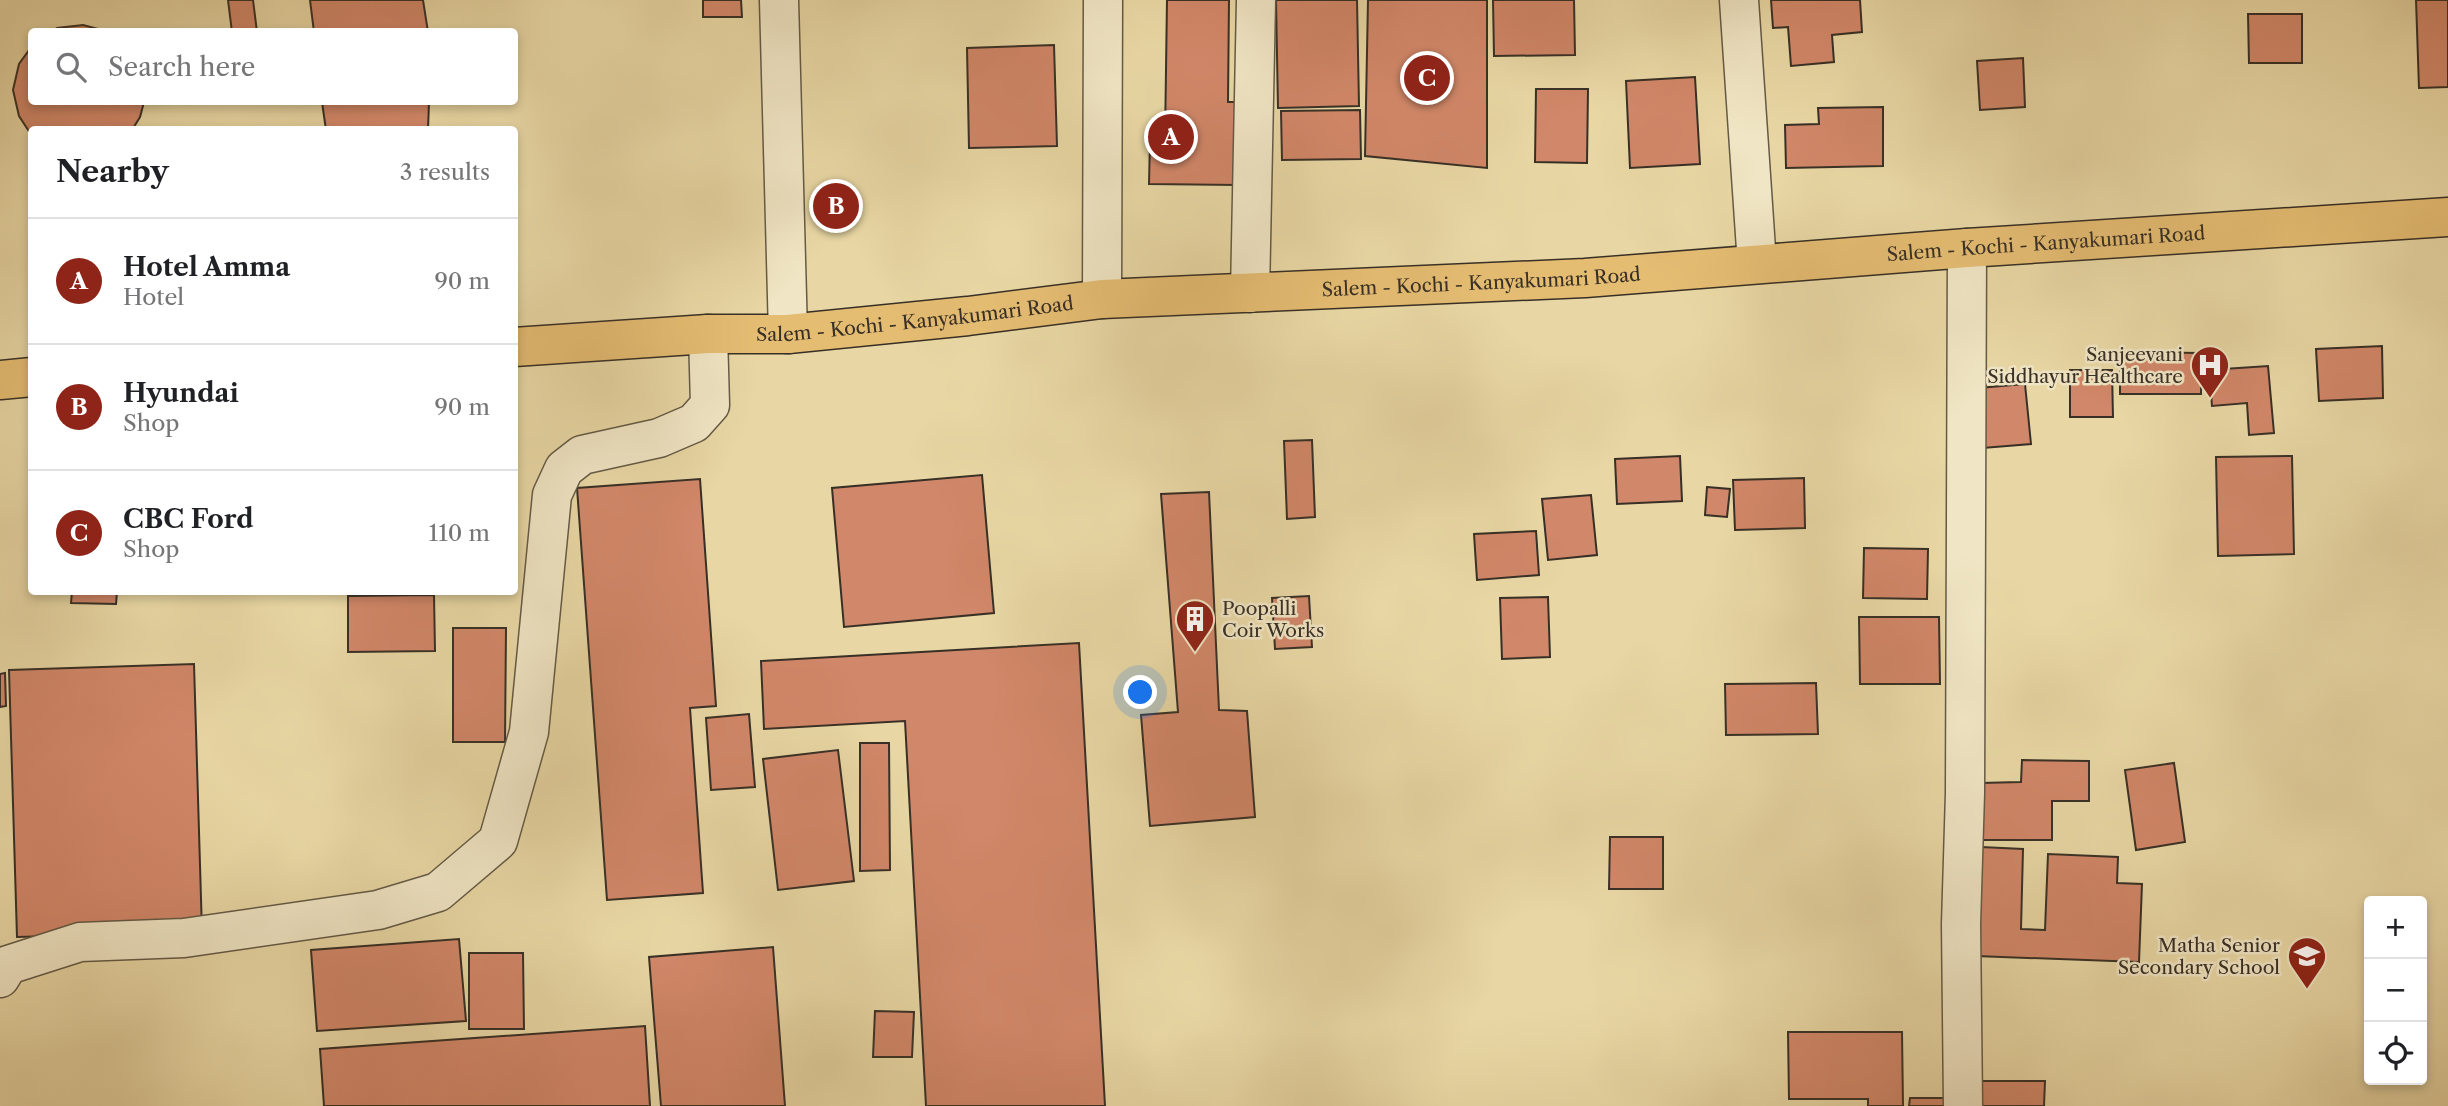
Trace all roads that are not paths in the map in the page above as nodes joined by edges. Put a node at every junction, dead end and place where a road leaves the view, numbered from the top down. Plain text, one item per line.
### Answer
1 (779, 0) edge
2 (1103, 0) edge
3 (1256, 0) edge
4 (1739, 0) edge
5 (2448, 217) edge
6 (1967, 248) junction
7 (1757, 264) junction
8 (1250, 293) junction
9 (1102, 299) junction
10 (708, 334) junction
11 (788, 334) junction
12 (518, 347) edge
13 (28, 377) edge
14 (0, 380) edge
15 (0, 978) edge
16 (1963, 1106) edge

1 - 11 street
2 - 9 street
3 - 8 street
4 - 7 street
5 - 6 highway, Salem - Kochi - Kanyakumari Road
6 - 7 highway, Salem - Kochi - Kanyakumari Road
6 - 16 street
7 - 8 highway, Salem - Kochi - Kanyakumari Road
8 - 9 highway, Salem - Kochi - Kanyakumari Road
9 - 11 highway, Salem - Kochi - Kanyakumari Road
10 - 11 highway, Salem - Kochi - Kanyakumari Road
10 - 12 highway, Salem - Kochi - Kanyakumari Road
10 - 15 street
13 - 14 highway

